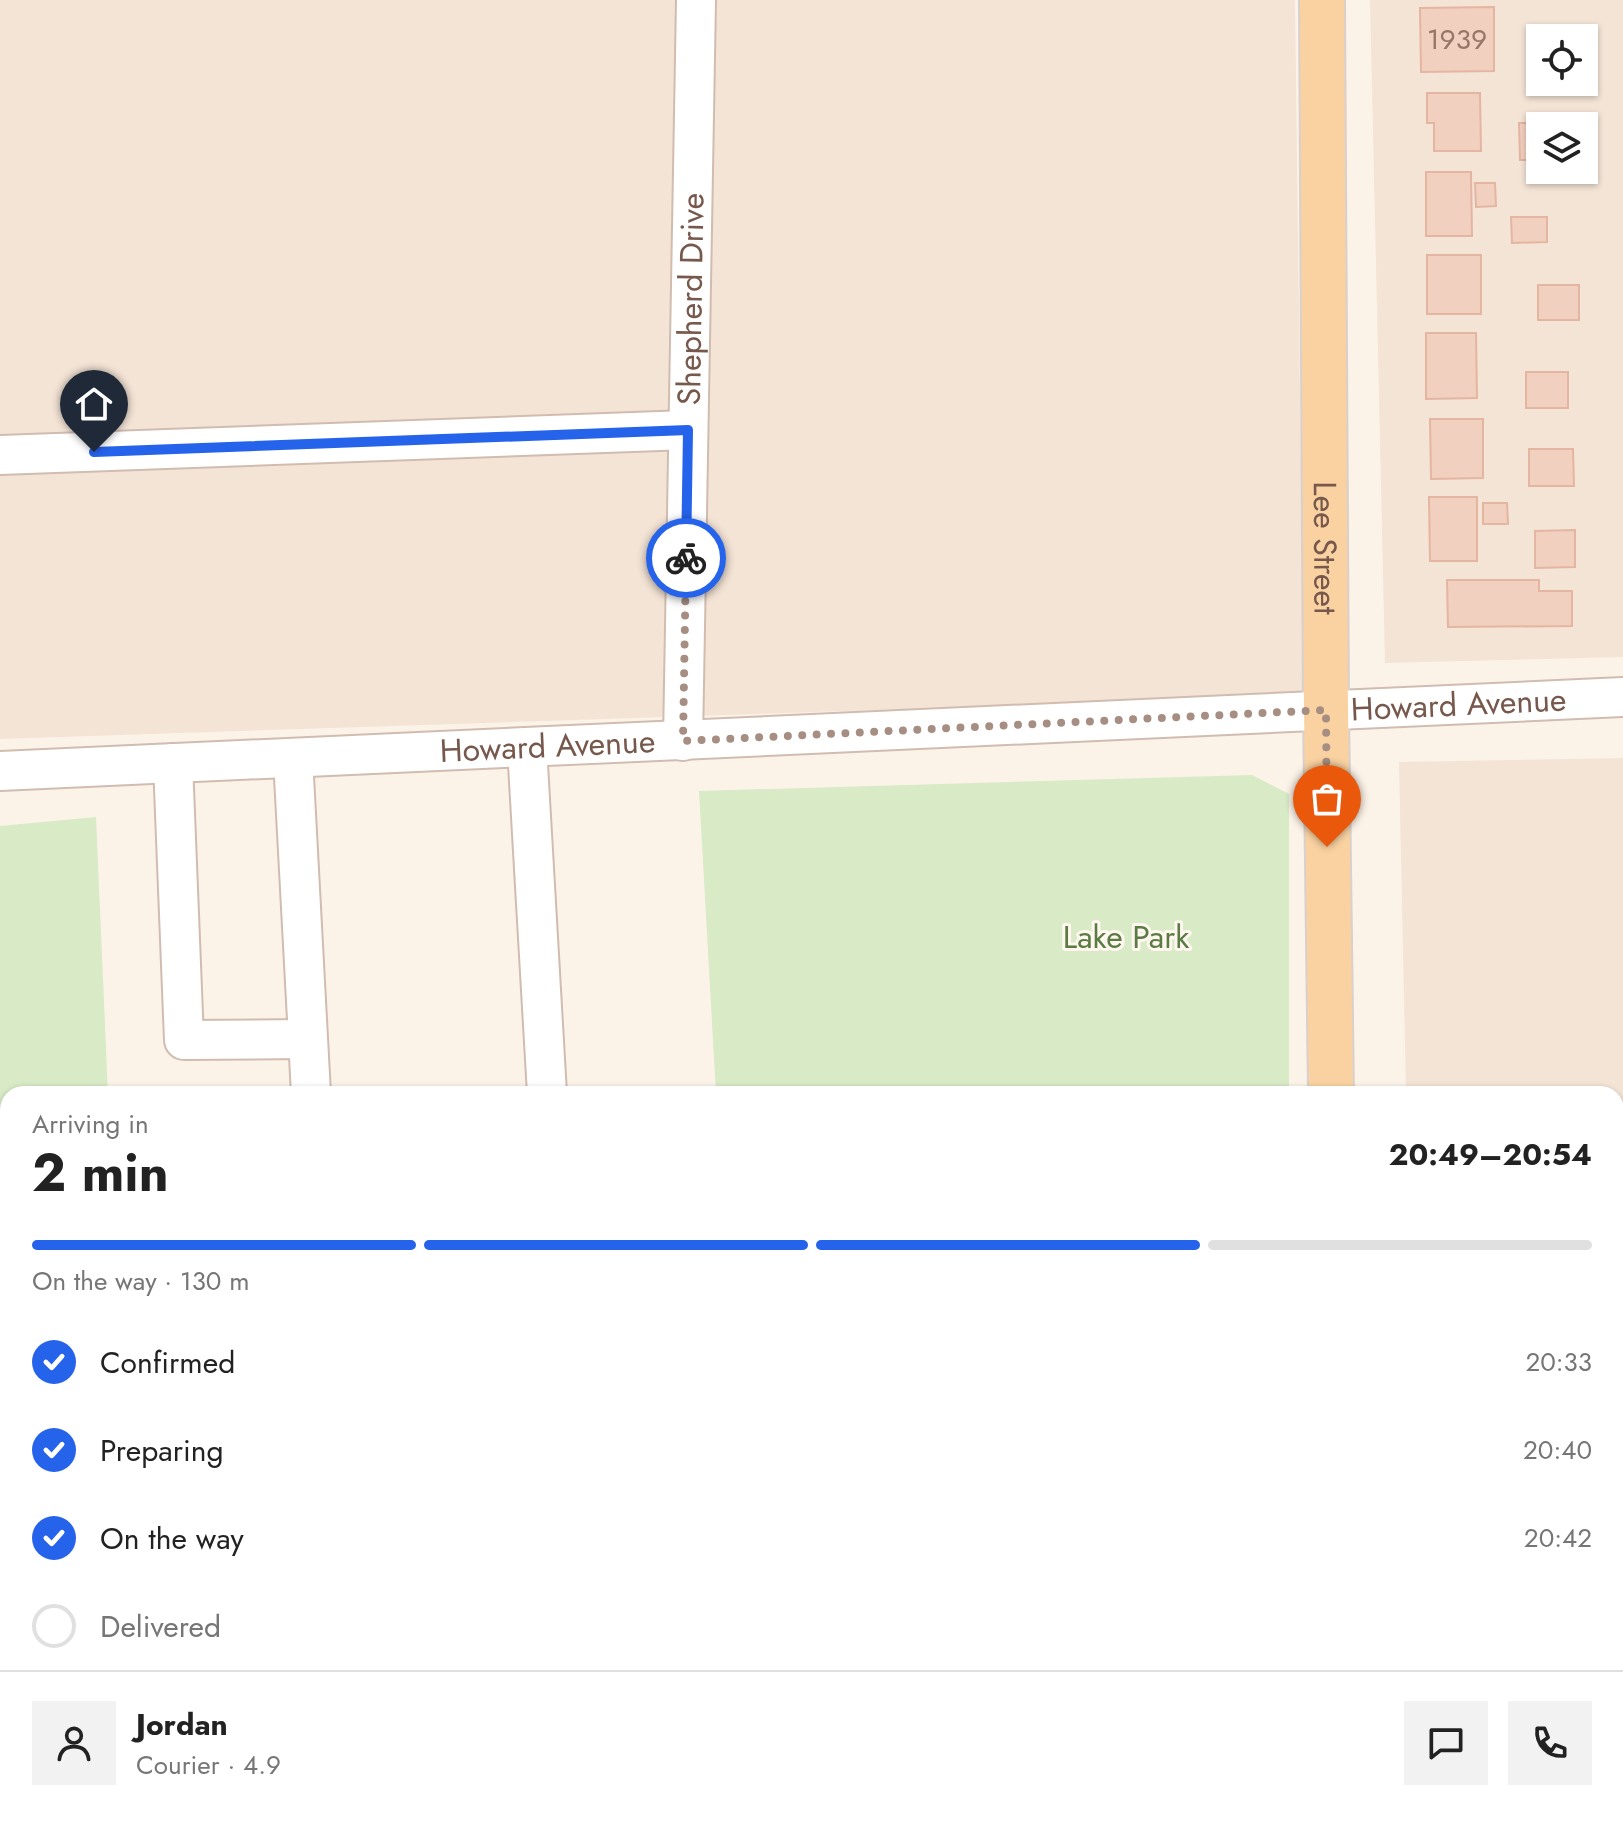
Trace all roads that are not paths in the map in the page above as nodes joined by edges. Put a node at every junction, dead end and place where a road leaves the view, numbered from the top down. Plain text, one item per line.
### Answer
1 (696, 0) edge
2 (1322, 0) edge
3 (688, 430) junction
4 (0, 455) edge
5 (1623, 697) edge
6 (1326, 710) junction
7 (683, 741) junction
8 (527, 747) junction
9 (293, 758) junction
10 (173, 763) junction
11 (0, 771) edge
12 (307, 1039) junction
13 (310, 1086) edge
14 (547, 1086) edge
15 (1331, 1086) edge

1 - 3 street, Shepherd Drive
2 - 6 main road, Lee Street
3 - 4 street
3 - 7 street, Shepherd Drive
5 - 6 street, Howard Avenue
6 - 7 street, Howard Avenue
6 - 15 main road, Lee Street
7 - 8 street, Howard Avenue
8 - 9 street, Howard Avenue
8 - 14 street
9 - 10 street, Howard Avenue
9 - 12 street
10 - 11 street, Howard Avenue
10 - 12 street
12 - 13 street

